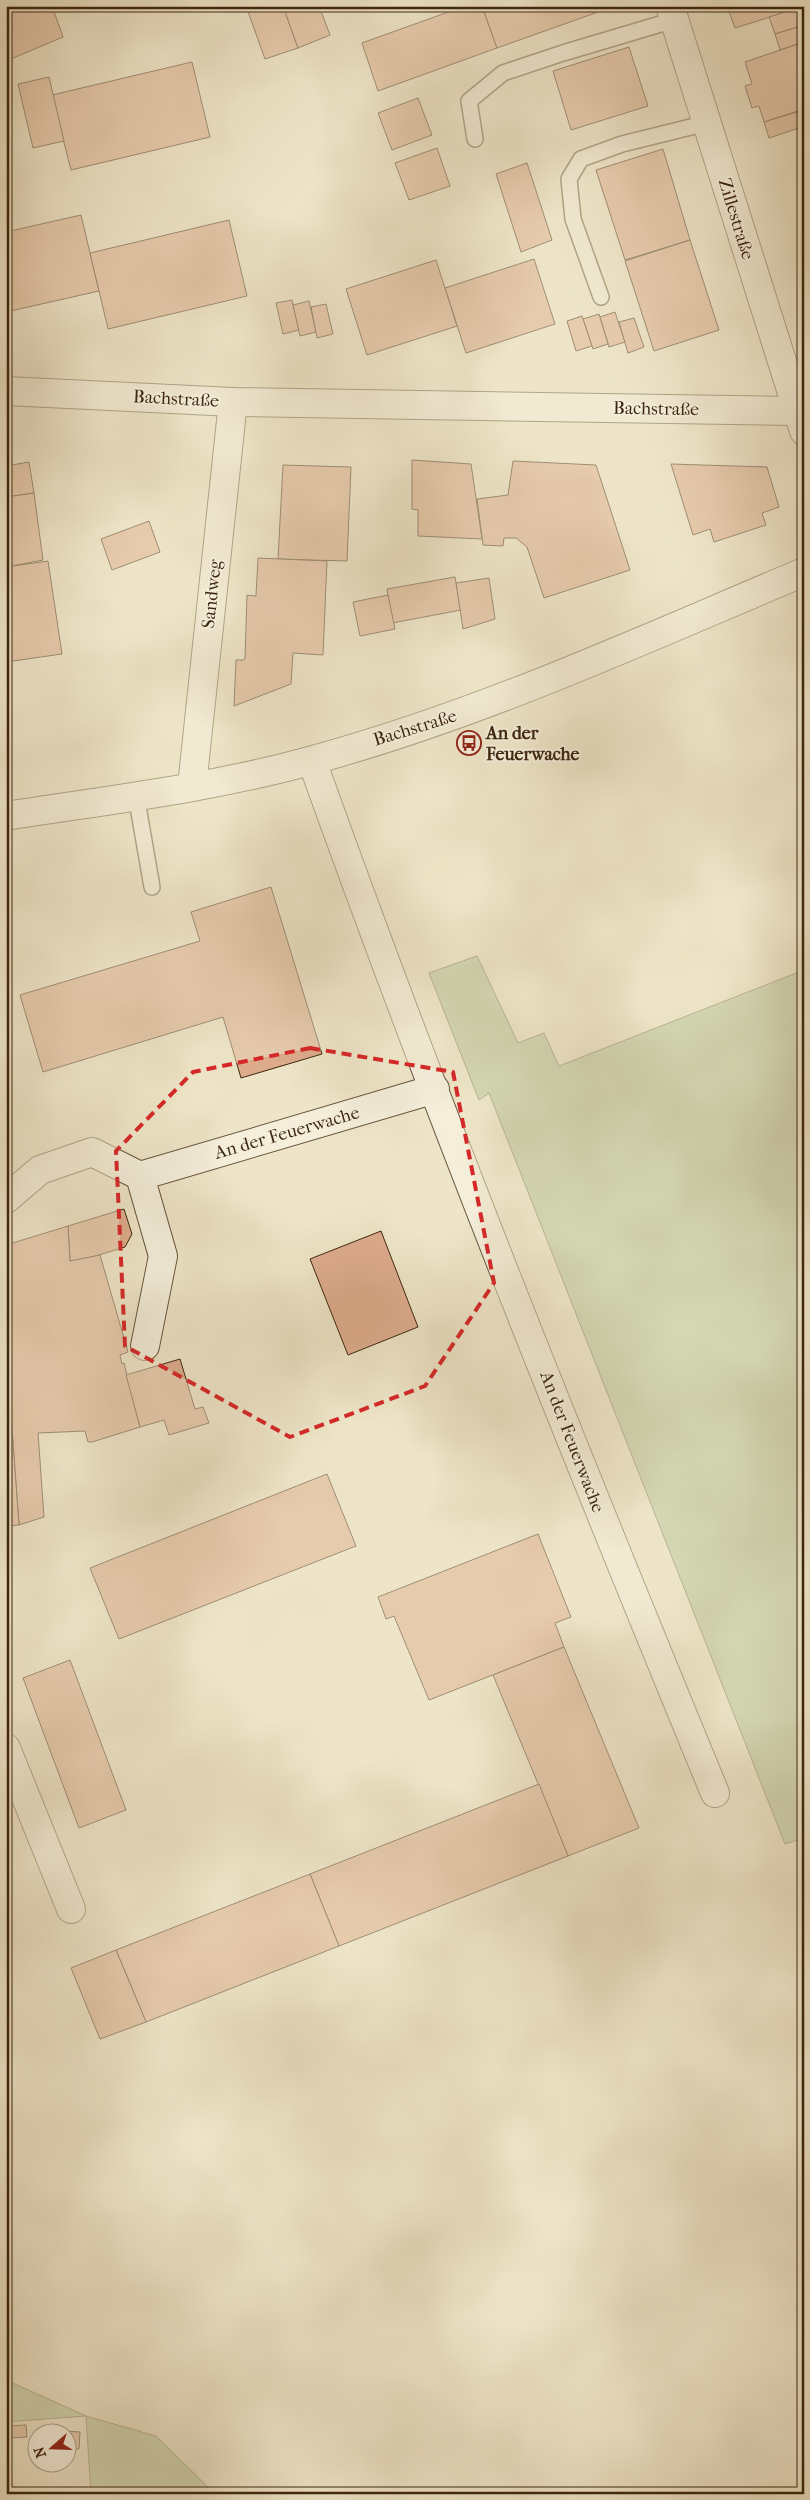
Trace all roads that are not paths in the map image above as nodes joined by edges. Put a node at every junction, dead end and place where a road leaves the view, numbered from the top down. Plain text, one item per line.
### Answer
1 (672, 13) edge
2 (707, 123) junction
3 (475, 140) dead end
4 (601, 297) dead end
5 (6, 391) edge
6 (233, 402) junction
7 (800, 421) edge
8 (804, 572) edge
9 (312, 760) junction
10 (192, 786) junction
11 (136, 795) junction
12 (6, 816) edge
13 (152, 887) dead end
14 (435, 1089) junction
15 (140, 1176) junction
16 (6, 1199) edge
17 (145, 1346) dead end
18 (6, 1748) edge
19 (715, 1793) dead end
20 (71, 1908) dead end

1 - 2 street, Zillestraße
1 - 3 lane
2 - 4 lane
2 - 7 street, Zillestraße
5 - 6 street, Bachstraße
6 - 7 street, Bachstraße
6 - 10 street, Sandweg
8 - 9 street, Bachstraße
9 - 10 street, Bachstraße
9 - 14 street, An der Feuerwache
10 - 11 street, Bachstraße
11 - 12 street, Bachstraße
11 - 13 lane
14 - 15 street, An der Feuerwache
14 - 19 street, An der Feuerwache
15 - 16 street
15 - 17 street
18 - 20 street

